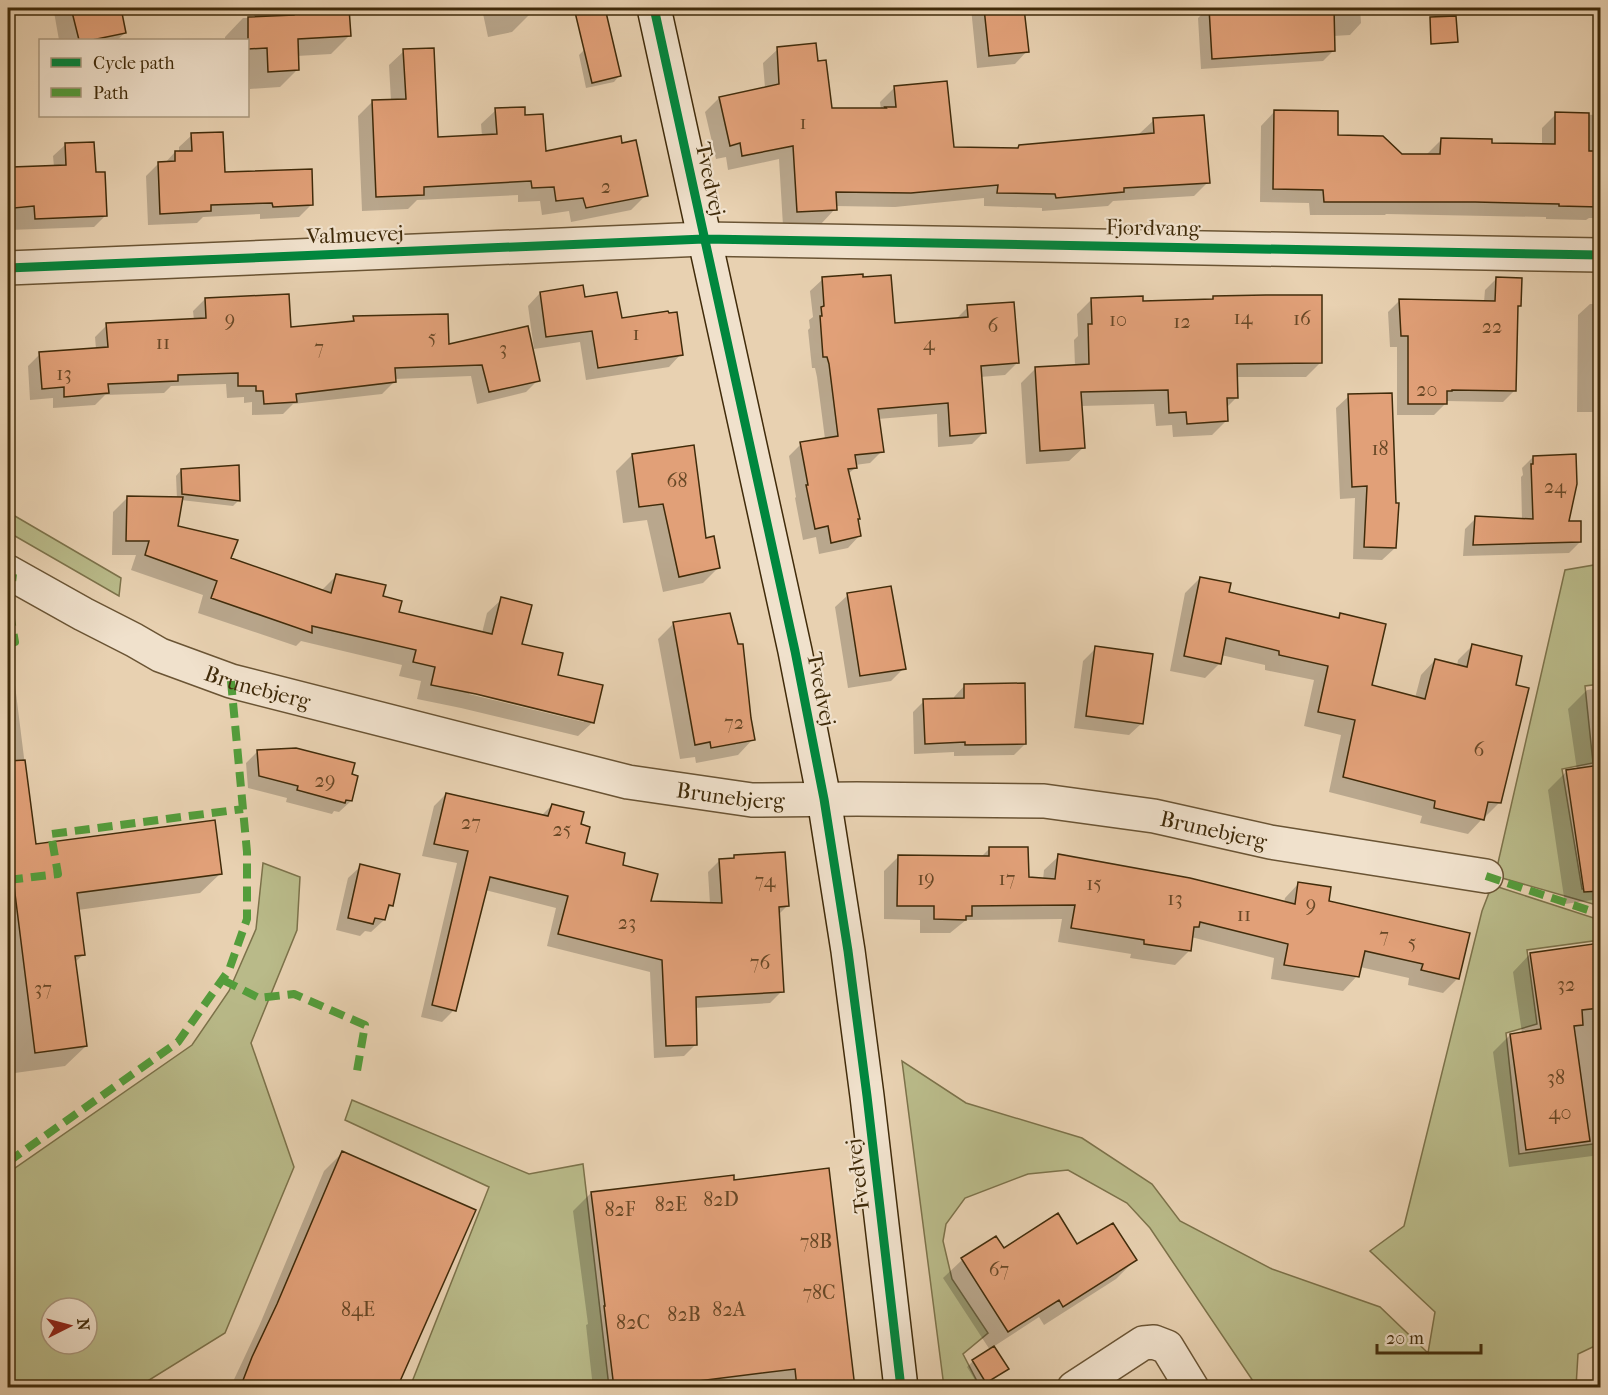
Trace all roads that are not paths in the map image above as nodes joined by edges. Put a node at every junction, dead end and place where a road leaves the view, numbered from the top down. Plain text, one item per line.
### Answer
1 (654, 8) edge
2 (704, 239) junction
3 (1600, 255) edge
4 (8, 267) edge
5 (8, 572) edge
6 (824, 799) junction
7 (1486, 876) dead end
8 (900, 1388) edge
9 (1074, 1388) edge
10 (1192, 1388) edge

1 - 2 street, Tvedvej
2 - 3 street, Fjordvang
2 - 4 street, Valmuevej
2 - 6 street, Tvedvej
5 - 6 street, Brunebjerg
6 - 7 street, Brunebjerg
6 - 8 street, Tvedvej
9 - 10 street

